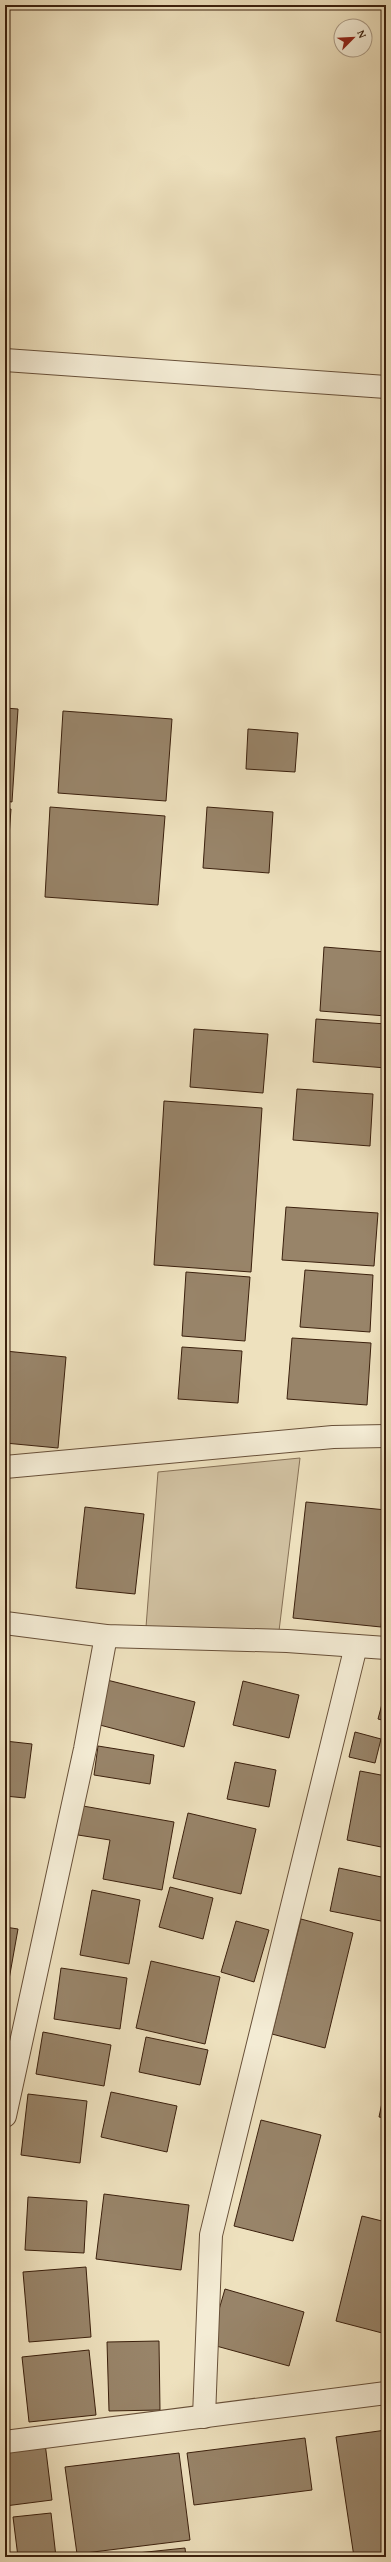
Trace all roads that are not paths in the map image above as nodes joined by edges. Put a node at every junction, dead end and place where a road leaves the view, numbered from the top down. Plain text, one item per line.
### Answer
1 (5, 360) edge
2 (386, 387) edge
3 (386, 1436) edge
4 (5, 1467) edge
5 (5, 1623) edge
6 (106, 1636) junction
7 (356, 1646) junction
8 (386, 1648) edge
9 (5, 2116) edge
10 (386, 2393) edge
11 (204, 2417) junction
12 (5, 2442) edge

1 - 2 street
3 - 4 street
5 - 6 street
6 - 7 street
6 - 9 street
7 - 8 street
7 - 11 street
10 - 11 street
11 - 12 street

